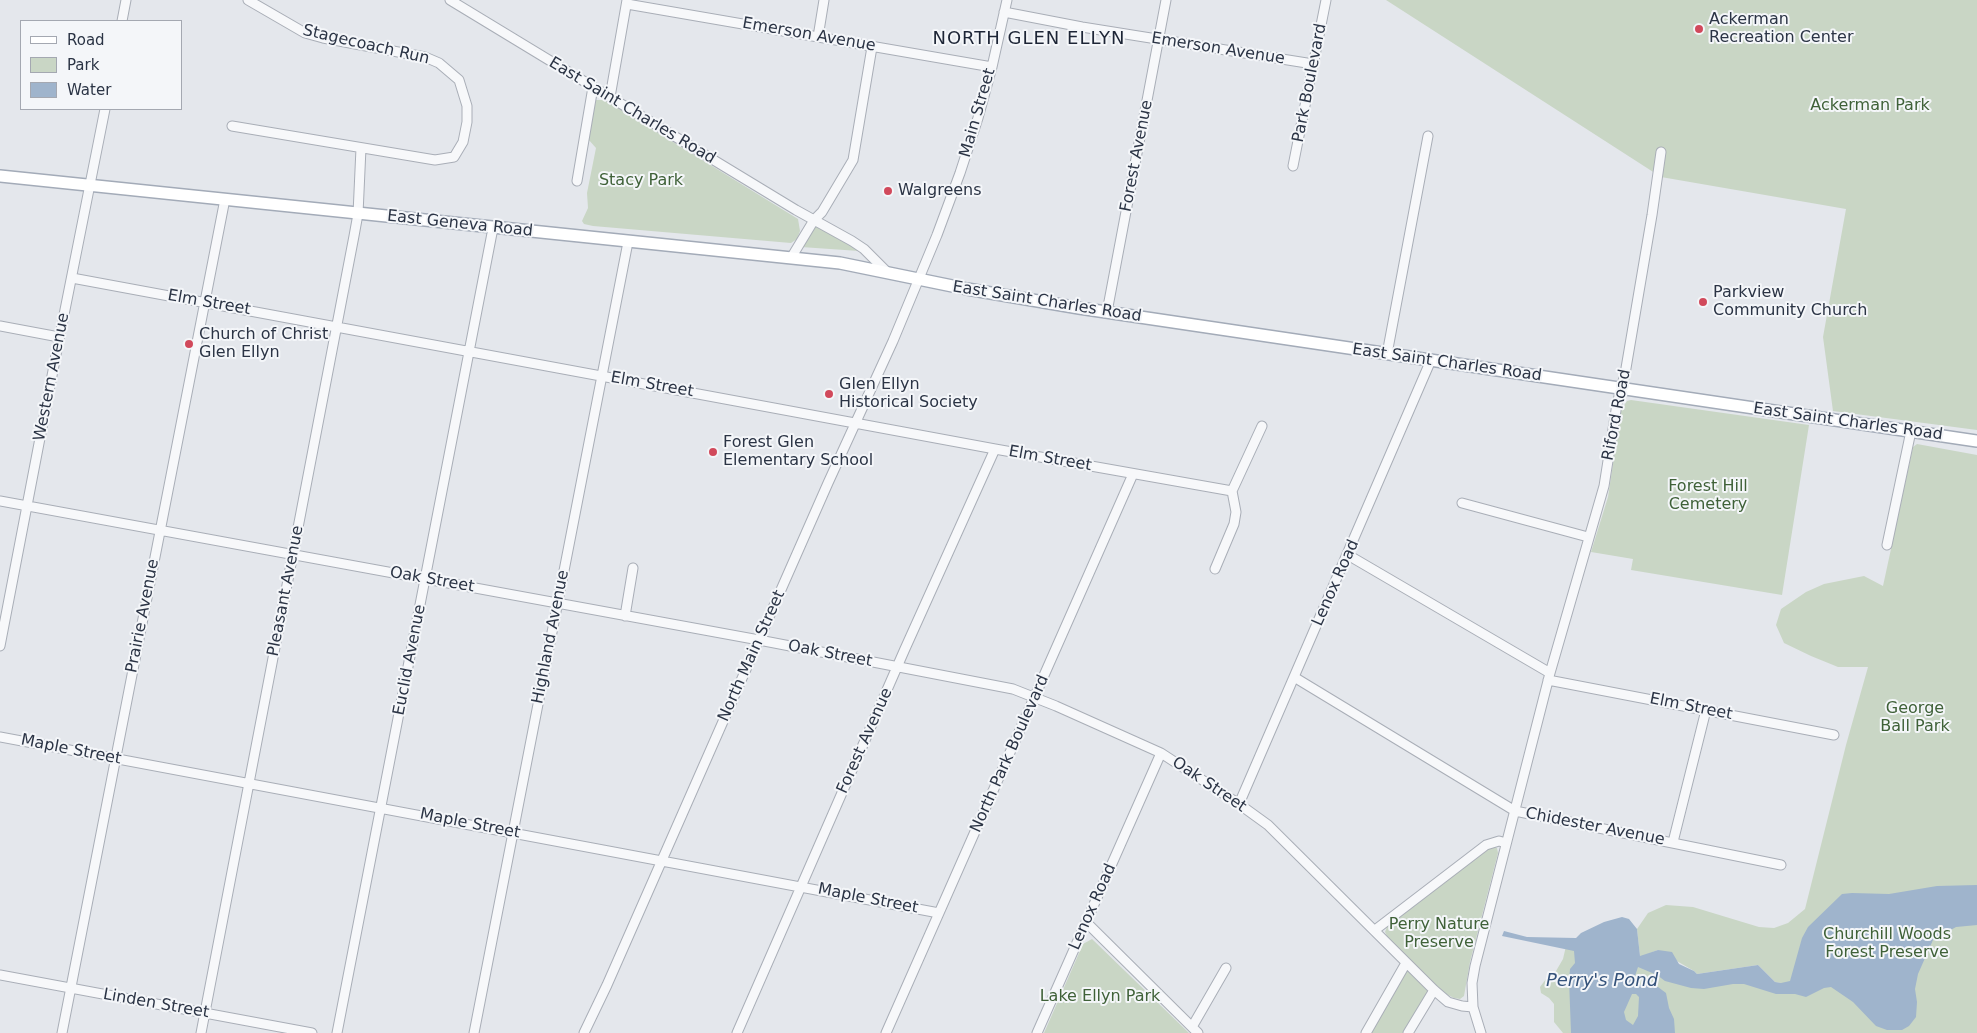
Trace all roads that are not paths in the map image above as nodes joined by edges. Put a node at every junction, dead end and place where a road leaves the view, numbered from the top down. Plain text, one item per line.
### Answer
1 (126, 0) edge
2 (248, 0) edge
3 (450, 0) edge
4 (824, 0) edge
5 (1007, 0) edge
6 (1166, 0) edge
7 (1326, 0) edge
8 (627, 2) edge
9 (1004, 12) junction
10 (122, 20) edge
11 (818, 37) junction
12 (1159, 40) junction
13 (872, 47) junction
14 (1313, 64) junction
15 (992, 67) junction
16 (593, 87) junction
17 (610, 97) junction
18 (105, 110) edge
19 (232, 126) dead end
20 (1428, 136) dead end
21 (361, 148) junction
22 (1661, 152) dead end
23 (1294, 166) dead end
24 (0, 176) edge
25 (577, 181) dead end
26 (90, 186) junction
27 (225, 199) junction
28 (358, 214) junction
29 (814, 220) junction
30 (493, 228) junction
31 (628, 242) junction
32 (791, 258) junction
33 (887, 272) junction
34 (72, 278) junction
35 (918, 279) junction
36 (204, 302) junction
37 (1107, 312) junction
38 (0, 326) edge
39 (336, 327) junction
40 (60, 337) junction
41 (469, 352) junction
42 (1387, 354) junction
43 (1431, 360) junction
44 (601, 376) junction
45 (1622, 388) junction
46 (856, 423) junction
47 (1262, 426) dead end
48 (1911, 431) junction
49 (1977, 442) edge
50 (995, 449) junction
51 (1133, 474) junction
52 (1232, 491) junction
53 (0, 501) edge
54 (1462, 503) dead end
55 (27, 506) junction
56 (160, 529) junction
57 (1588, 537) junction
58 (1887, 545) dead end
59 (293, 554) junction
60 (1348, 555) junction
61 (633, 568) dead end
62 (1215, 569) dead end
63 (426, 579) junction
64 (558, 603) junction
65 (624, 616) junction
66 (759, 640) junction
67 (0, 646) edge
68 (897, 667) junction
69 (1549, 676) junction
70 (1294, 677) junction
71 (1034, 698) junction
72 (1706, 710) junction
73 (1834, 735) dead end
74 (0, 737) edge
75 (1161, 753) junction
76 (115, 758) junction
77 (248, 783) junction
78 (1239, 804) junction
79 (381, 808) junction
80 (1515, 811) junction
81 (513, 832) junction
82 (1673, 842) junction
83 (1506, 843) junction
84 (662, 860) junction
85 (1781, 865) dead end
86 (801, 886) junction
87 (939, 913) junction
88 (1086, 922) junction
89 (1376, 930) junction
90 (1406, 963) junction
91 (1226, 968) dead end
92 (0, 975) edge
93 (71, 988) junction
94 (1434, 990) junction
95 (1473, 1007) junction
96 (204, 1013) junction
97 (1195, 1030) edge
98 (62, 1033) edge
99 (201, 1033) edge
100 (312, 1033) edge
101 (337, 1033) edge
102 (474, 1033) edge
103 (584, 1033) edge
104 (737, 1033) edge
105 (886, 1033) edge
106 (1038, 1033) edge
107 (1366, 1033) edge
108 (1408, 1033) edge
109 (1481, 1033) edge

1 - 10 street
2 - 21 street, Stagecoach Run
3 - 16 street, East Saint Charles Road
4 - 11 street
5 - 9 street, Main Street
6 - 12 street, Forest Avenue
7 - 14 street, Park Boulevard
8 - 11 street, Emerson Avenue
8 - 17 street
9 - 12 street, Emerson Avenue
9 - 15 street, Main Street
11 - 13 street, Emerson Avenue
12 - 14 street, Emerson Avenue
12 - 37 street, Forest Avenue
13 - 15 street, Emerson Avenue
13 - 29 street
14 - 23 street, Park Boulevard
15 - 35 street, Main Street
16 - 17 street, East Saint Charles Road
16 - 25 street
17 - 29 street, East Saint Charles Road
18 - 26 street, Western Avenue
19 - 21 street
20 - 42 street
21 - 28 street, Pleasant Avenue
22 - 45 street, Riford Road
24 - 26 main road, East Geneva Road
26 - 27 main road, East Geneva Road
26 - 34 street, Western Avenue
27 - 28 main road, East Geneva Road
27 - 36 street, Prairie Avenue
28 - 30 main road, East Geneva Road
28 - 39 street, Pleasant Avenue
29 - 32 street
29 - 33 street, East Saint Charles Road
30 - 31 main road, East Geneva Road
30 - 41 street, Euclid Avenue
31 - 32 main road, East Geneva Road
31 - 44 street, Highland Avenue
32 - 33 main road, East Geneva Road
33 - 35 main road, East Geneva Road
34 - 36 street, Elm Street
34 - 40 street, Western Avenue
35 - 37 main road, East Saint Charles Road
35 - 46 street, North Main Street
36 - 39 street, Elm Street
36 - 56 street, Prairie Avenue
37 - 42 main road, East Saint Charles Road
38 - 40 street
39 - 41 street, Elm Street
39 - 59 street, Pleasant Avenue
40 - 55 street, Western Avenue
41 - 44 street, Elm Street
41 - 63 street, Euclid Avenue
42 - 43 main road, East Saint Charles Road
43 - 45 main road, East Saint Charles Road
43 - 60 street, Lenox Road
44 - 46 street, Elm Street
44 - 64 street, Highland Avenue
45 - 48 main road, East Saint Charles Road
45 - 57 street, Riford Road
46 - 50 street, Elm Street
46 - 66 street, North Main Street
47 - 52 street
48 - 49 main road, East Saint Charles Road
48 - 58 street
50 - 51 street, Elm Street
50 - 68 street, Forest Avenue
51 - 52 street, Elm Street
51 - 71 street, North Park Boulevard
52 - 62 street
53 - 55 street, Oak Street
54 - 57 street
55 - 56 street, Oak Street
55 - 67 street, Western Avenue
56 - 59 street, Oak Street
56 - 76 street, Prairie Avenue
57 - 69 street, Riford Road
59 - 63 street, Oak Street
59 - 77 street, Pleasant Avenue
60 - 69 street, Elm Street
60 - 70 street, Lenox Road
61 - 65 street
63 - 64 street, Oak Street
63 - 79 street, Euclid Avenue
64 - 65 street, Oak Street
64 - 81 street, Highland Avenue
65 - 66 street, Oak Street
66 - 68 street, Oak Street
66 - 84 street, North Main Street
68 - 71 street, Oak Street
68 - 86 street, Forest Avenue
69 - 72 street, Elm Street
69 - 80 street, Riford Road
70 - 78 street, Lenox Road
70 - 80 street, Chidester Avenue
71 - 75 street, Oak Street
71 - 87 street, North Park Boulevard
72 - 73 street, Elm Street
72 - 82 street
74 - 76 street, Maple Street
75 - 78 street, Oak Street
75 - 88 street, Lenox Road
76 - 77 street, Maple Street
76 - 93 street, Prairie Avenue
77 - 79 street, Maple Street
77 - 96 street, Pleasant Avenue
78 - 89 street, Oak Street
79 - 81 street, Maple Street
79 - 101 street, Euclid Avenue
80 - 82 street, Chidester Avenue
80 - 83 street
81 - 84 street, Maple Street
81 - 102 street, Highland Avenue
82 - 85 street, Chidester Avenue
83 - 89 street
83 - 95 street
84 - 86 street, Maple Street
84 - 103 street, North Main Street
86 - 87 street, Maple Street
86 - 104 street, Forest Avenue
87 - 105 street, North Park Boulevard
88 - 97 street
88 - 106 street, Lenox Road
89 - 90 street, Oak Street
90 - 94 street, Oak Street
90 - 107 street
91 - 97 street
92 - 93 street, Linden Street
93 - 96 street, Linden Street
93 - 98 street, Prairie Avenue
94 - 95 street, Oak Street
94 - 108 street
95 - 109 street
96 - 99 street, Pleasant Avenue
96 - 100 street, Linden Street

